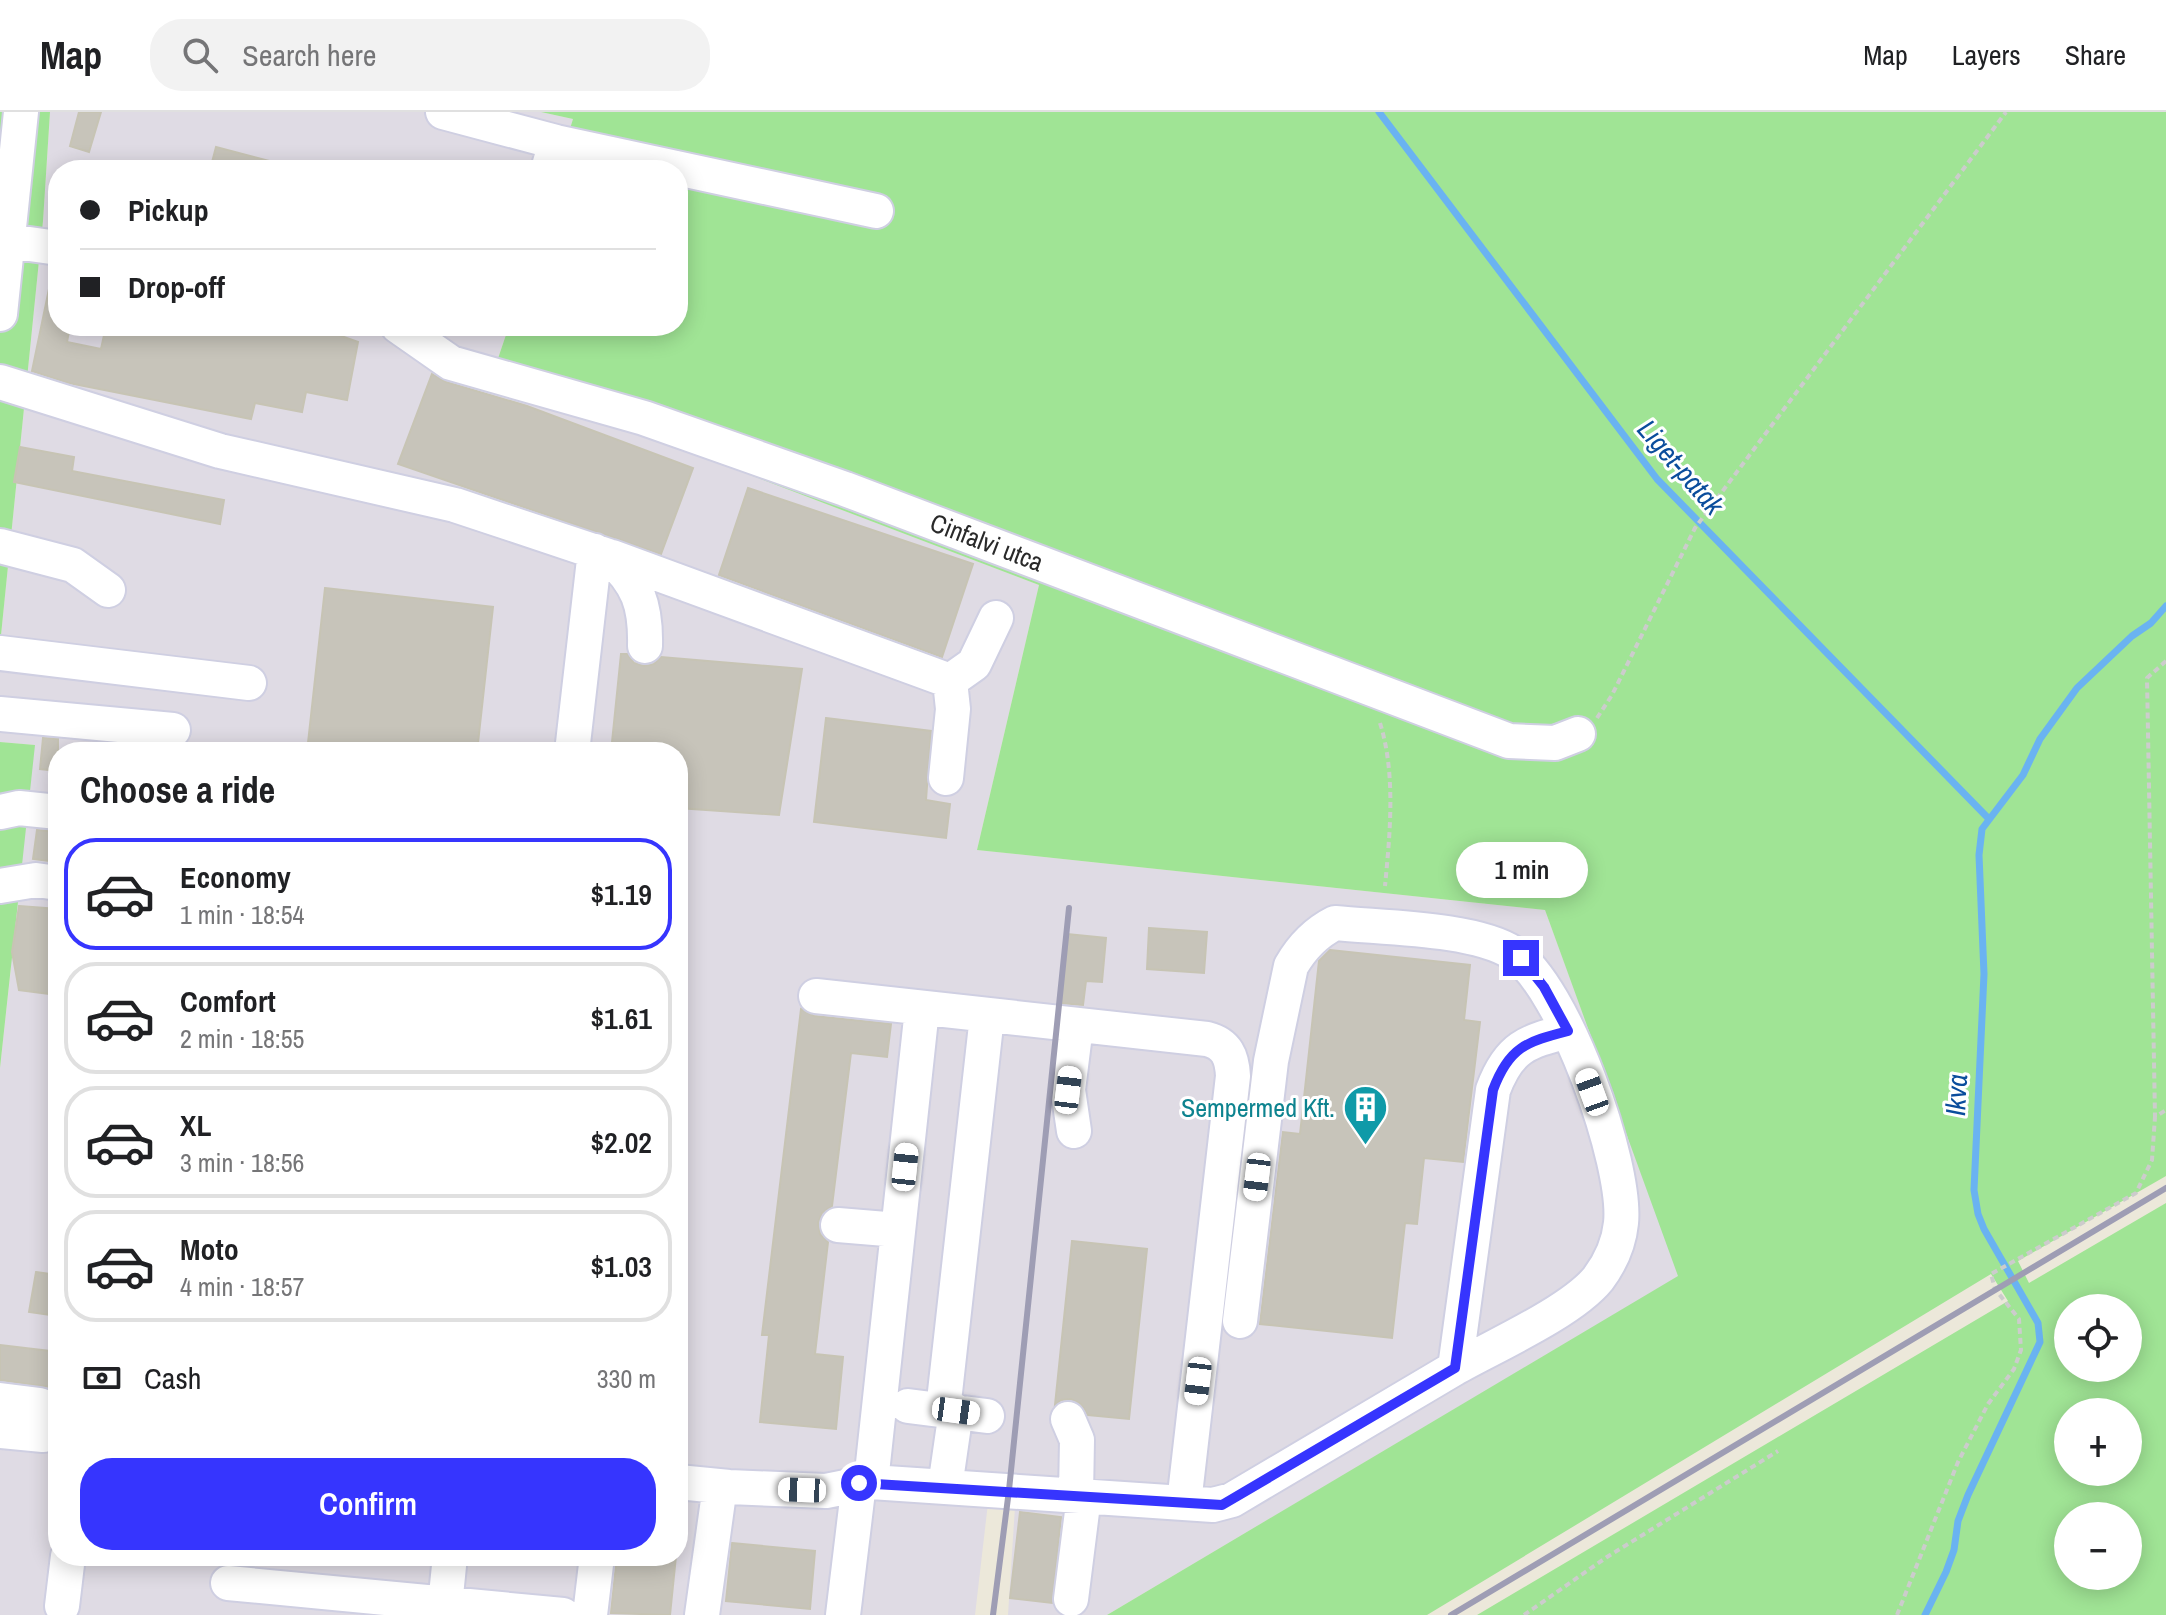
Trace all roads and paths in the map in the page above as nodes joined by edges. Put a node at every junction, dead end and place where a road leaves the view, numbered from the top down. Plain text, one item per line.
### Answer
1 (21, 112) edge
2 (443, 112) edge
3 (2006, 112) edge
4 (494, 118) edge
5 (552, 156) edge
6 (576, 160) edge
7 (8, 172) edge
8 (688, 179) edge
9 (876, 211) dead end
10 (8, 241) junction
11 (48, 247) edge
12 (0, 314) edge
13 (412, 336) edge
14 (0, 382) edge
15 (0, 546) edge
16 (601, 553) junction
17 (108, 590) dead end
18 (996, 618) dead end
19 (645, 646) dead end
20 (0, 653) edge
21 (2166, 661) edge
22 (950, 681) junction
23 (249, 683) dead end
24 (1382, 693) junction
25 (0, 714) edge
26 (173, 730) dead end
27 (1578, 734) joint
28 (573, 742) edge
29 (946, 778) dead end
30 (48, 811) edge
31 (0, 812) edge
32 (48, 882) edge
33 (0, 886) edge
34 (1385, 886) dead end
35 (816, 996) dead end
36 (922, 1009) junction
37 (987, 1016) junction
38 (1076, 1026) junction
39 (1568, 1031) junction
40 (2166, 1110) edge
41 (2155, 1117) junction
42 (1074, 1131) dead end
43 (838, 1225) dead end
44 (898, 1230) junction
45 (1240, 1321) dead end
46 (1455, 1368) junction
47 (0, 1400) edge
48 (908, 1406) dead end
49 (48, 1410) edge
50 (962, 1412) junction
51 (1068, 1419) dead end
52 (0, 1431) edge
53 (48, 1433) edge
54 (1778, 1451) dead end
55 (865, 1482) junction
56 (688, 1483) edge
57 (720, 1486) junction
58 (945, 1487) junction
59 (1080, 1495) junction
60 (1184, 1503) junction
61 (67, 1566) edge
62 (449, 1566) edge
63 (596, 1566) edge
64 (228, 1583) dead end
65 (1071, 1599) dead end
66 (302, 1603) edge
67 (62, 1606) dead end
68 (445, 1610) edge
69 (563, 1615) edge
70 (590, 1615) edge
71 (702, 1615) edge
72 (843, 1615) edge
73 (1524, 1615) edge
74 (1897, 1615) edge

1 - 7 street
2 - 4 street
3 - 27 path
4 - 5 street
5 - 6 street
7 - 10 street
8 - 9 street
10 - 11 street
10 - 12 street
13 - 24 street, Cinfalvi utca
14 - 16 street
15 - 17 street
16 - 19 street
16 - 22 street
16 - 28 street
18 - 22 street
20 - 23 street
21 - 41 path
22 - 29 street
24 - 27 street, Cinfalvi utca
24 - 34 path
25 - 26 street
30 - 31 street
32 - 33 street
35 - 36 street
36 - 37 street
36 - 44 street
37 - 38 street
37 - 50 street
38 - 42 street
38 - 60 street
39 - 45 street
39 - 46 street
39 - 46 street
40 - 41 path
41 - 74 path
43 - 44 street
44 - 55 street
46 - 60 street
47 - 49 street
48 - 50 street
50 - 58 street
51 - 59 street
52 - 53 street
54 - 73 path
55 - 57 street
55 - 58 street
55 - 72 street
56 - 57 street
57 - 71 street
58 - 59 street
59 - 60 street
59 - 65 street
61 - 67 street
62 - 68 street
63 - 70 street
64 - 66 street
66 - 68 street
68 - 69 street

